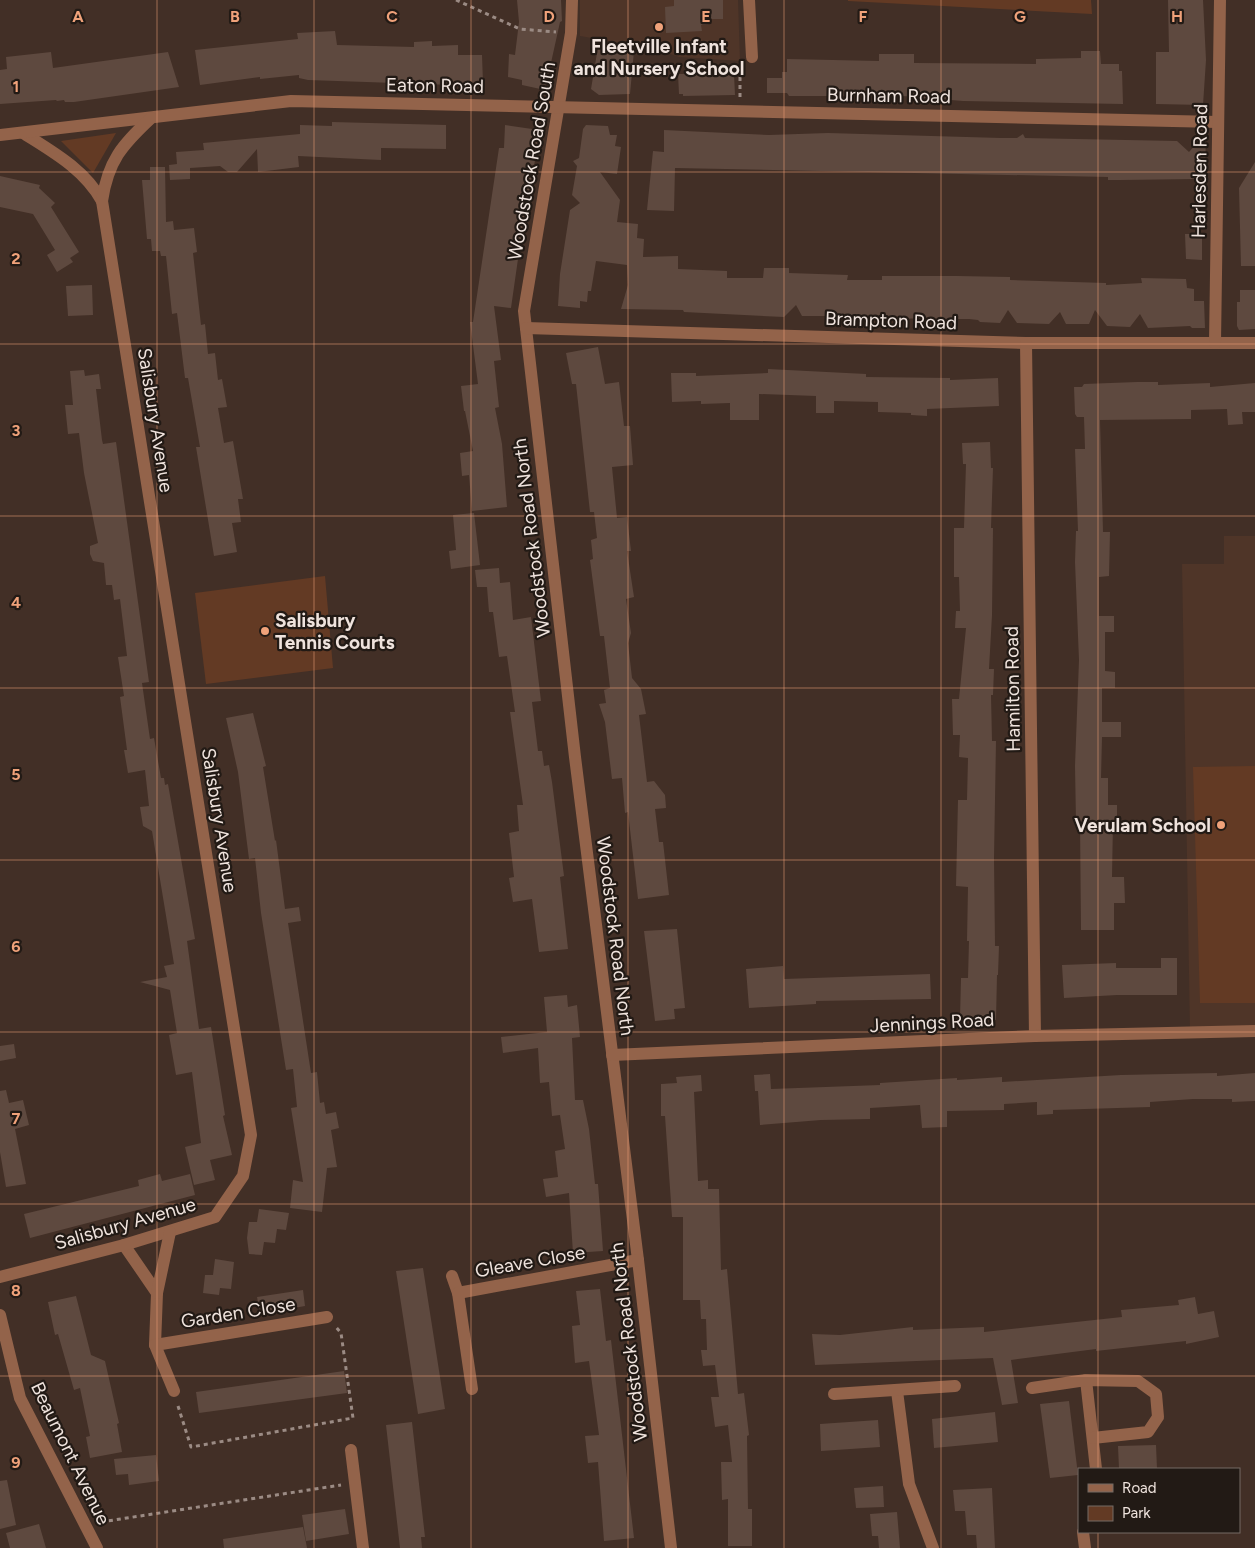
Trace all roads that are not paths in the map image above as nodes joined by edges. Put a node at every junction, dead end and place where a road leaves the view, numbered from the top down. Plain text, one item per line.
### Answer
1 (572, 0) edge
2 (749, 0) edge
3 (1220, 0) edge
4 (752, 57) road end
5 (560, 107) junction
6 (151, 118) junction
7 (1218, 122) junction
8 (22, 133) junction
9 (0, 135) edge
10 (102, 201) junction
11 (526, 328) junction
12 (1026, 343) junction
13 (1215, 343) junction
14 (1255, 343) edge
15 (1255, 1030) edge
16 (1035, 1036) junction
17 (612, 1055) junction
18 (170, 1232) junction
19 (124, 1245) junction
20 (638, 1260) junction
21 (452, 1276) dead end
22 (0, 1277) edge
23 (157, 1293) junction
24 (458, 1293) junction
25 (0, 1315) edge
26 (327, 1316) road end
27 (155, 1345) junction
28 (1086, 1380) junction
29 (954, 1386) dead end
30 (1032, 1388) dead end
31 (472, 1389) dead end
32 (174, 1391) road end
33 (897, 1391) junction
34 (834, 1394) dead end
35 (1093, 1438) junction
36 (351, 1450) dead end
37 (1096, 1468) edge
38 (1083, 1533) edge
39 (97, 1548) edge
40 (363, 1548) edge
41 (670, 1548) edge
42 (933, 1548) edge
43 (1085, 1548) edge

1 - 5 street, Woodstock Road South
2 - 4 street
3 - 7 street, Harlesden Road
5 - 6 street, Eaton Road
5 - 7 street, Burnham Road
5 - 11 street, Woodstock Road South
6 - 8 street
6 - 10 street, Salisbury Avenue
7 - 13 street, Harlesden Road
8 - 9 street
8 - 10 street, Salisbury Avenue
10 - 18 street, Salisbury Avenue
11 - 12 street, Brampton Road
11 - 17 street, Woodstock Road North
12 - 13 street, Brampton Road
12 - 16 street, Hamilton Road
13 - 14 street, Brampton Road
15 - 16 street, Jennings Road
16 - 17 street, Jennings Road
17 - 20 street, Woodstock Road North
18 - 19 street, Salisbury Avenue
18 - 23 street, Garden Close
19 - 22 street, Salisbury Avenue
19 - 23 street, Garden Close
20 - 24 street, Gleave Close
20 - 41 street, Woodstock Road North
21 - 24 street, Gleave Close
23 - 27 street, Garden Close
24 - 31 street, Gleave Close
25 - 39 street, Beaumont Avenue
26 - 27 street, Garden Close
27 - 32 street, Garden Close
28 - 30 street
28 - 35 street
28 - 35 street
29 - 33 street
33 - 34 street
33 - 42 street
35 - 37 street
36 - 40 street
38 - 43 street

